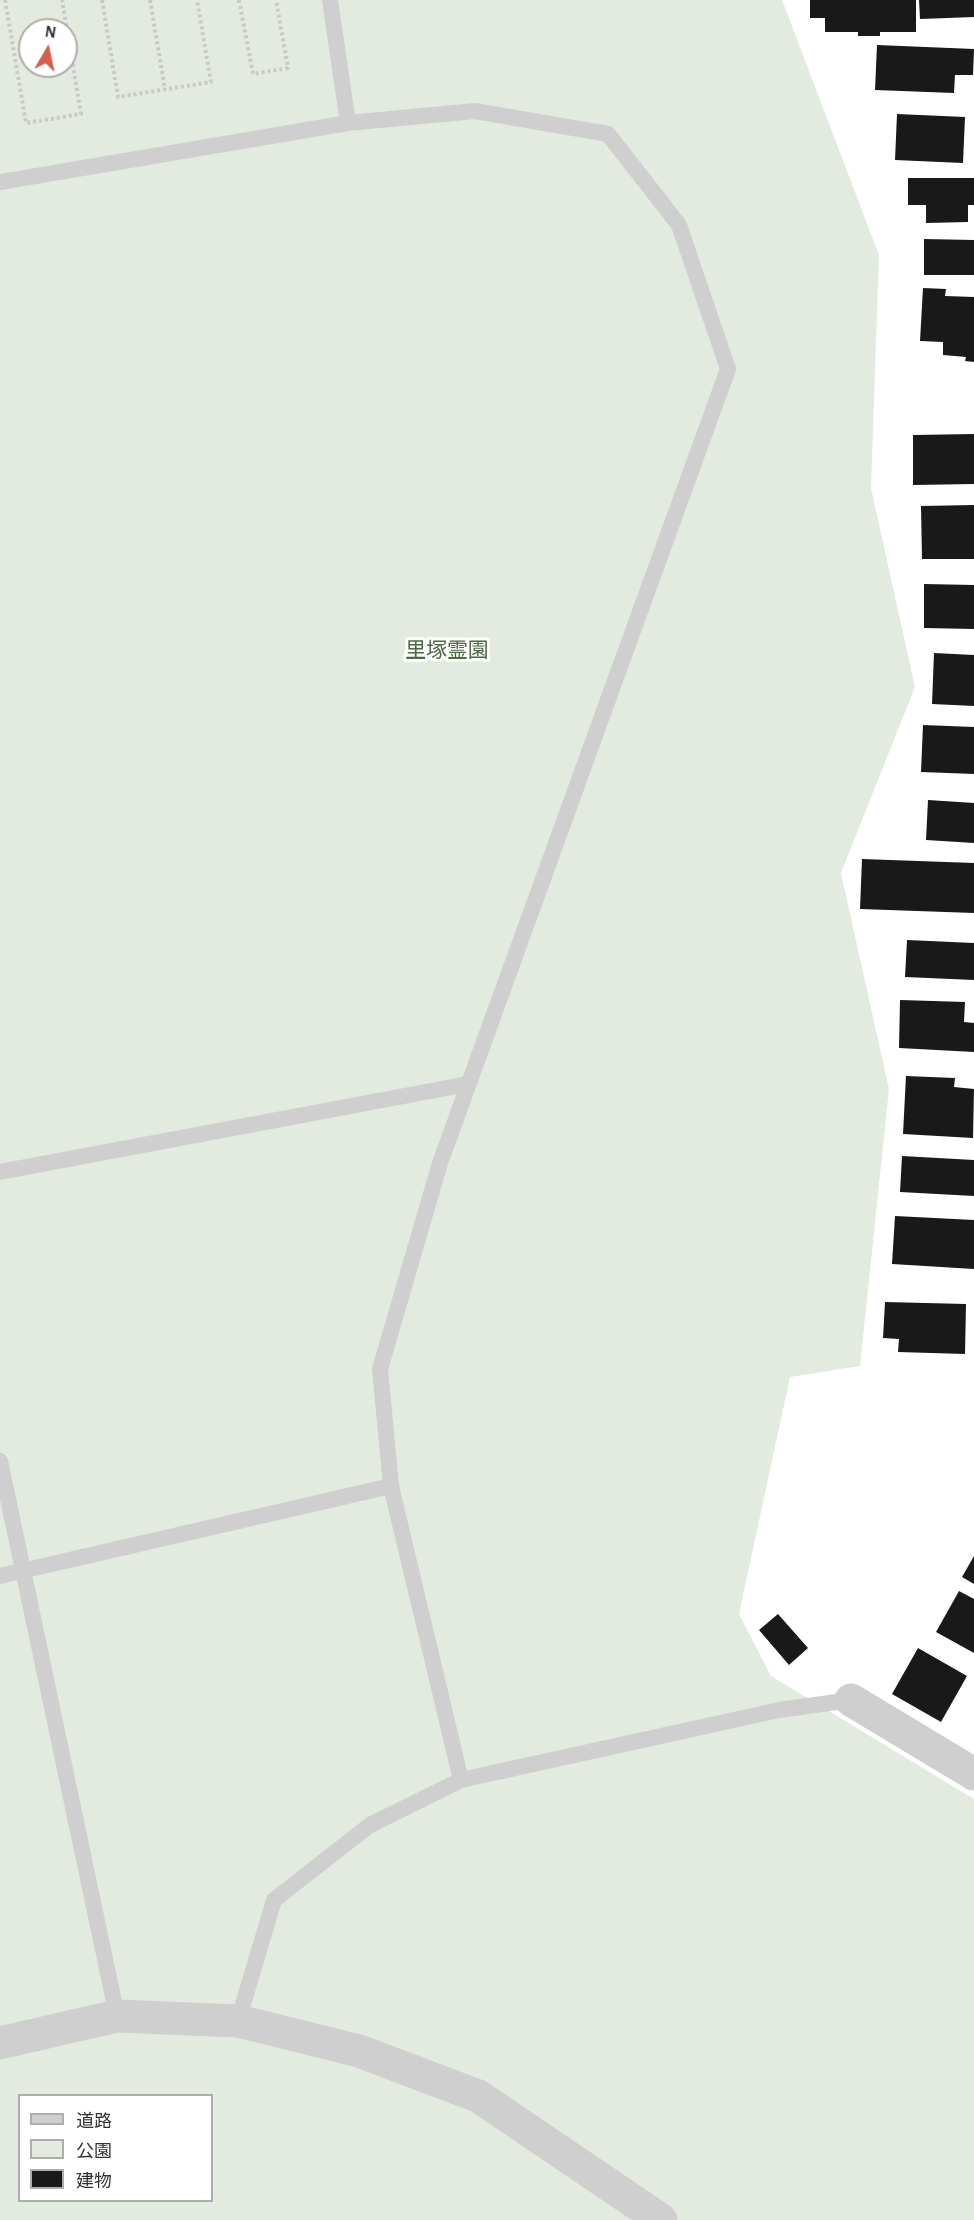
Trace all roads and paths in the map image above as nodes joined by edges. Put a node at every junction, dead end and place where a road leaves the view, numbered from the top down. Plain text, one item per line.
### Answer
1 (5, 0) edge
2 (62, 0) edge
3 (102, 0) edge
4 (150, 0) edge
5 (197, 0) edge
6 (239, 0) edge
7 (276, 0) edge
8 (330, 0) edge
9 (165, 90) junction
10 (348, 123) junction
11 (0, 182) edge
12 (468, 1084) junction
13 (0, 1172) edge
14 (0, 1461) edge
15 (391, 1486) junction
16 (23, 1571) junction
17 (0, 1576) edge
18 (850, 1701) joint
19 (971, 1765) edge
20 (461, 1780) junction
21 (117, 2016) junction
22 (238, 2021) junction
23 (0, 2043) edge
24 (661, 2220) edge

1 - 2 path
3 - 9 path
4 - 9 path
5 - 9 path
6 - 7 path
8 - 10 lane
10 - 11 lane
10 - 12 lane
12 - 13 lane
12 - 15 lane
14 - 16 lane
15 - 16 lane
15 - 20 lane
16 - 17 lane
16 - 21 lane
18 - 19 street
18 - 20 lane
20 - 22 lane
21 - 22 street
21 - 23 street
22 - 24 street

